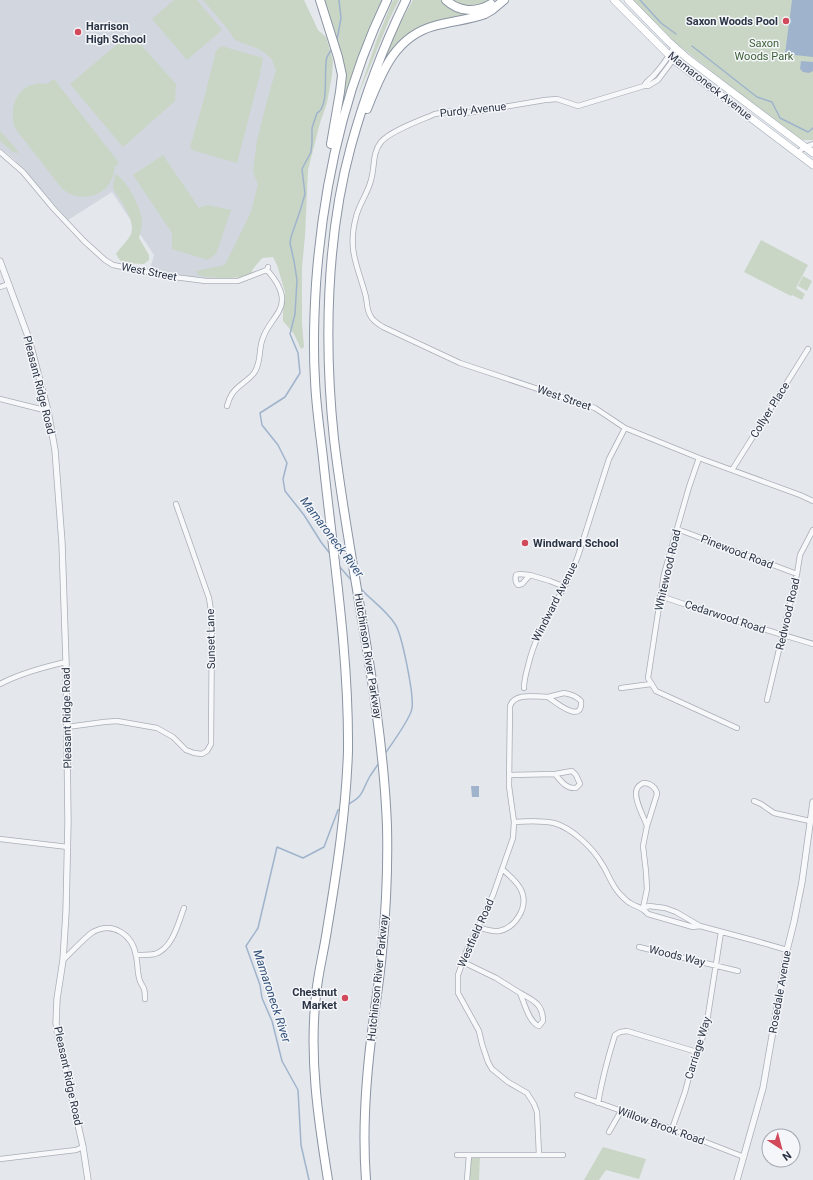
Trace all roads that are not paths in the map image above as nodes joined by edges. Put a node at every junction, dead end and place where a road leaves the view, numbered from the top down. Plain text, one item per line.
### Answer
1 (320, 0) edge
2 (387, 0) edge
3 (406, 0) edge
4 (446, 0) edge
5 (496, 0) edge
6 (504, 0) edge
7 (614, 0) edge
8 (628, 0) edge
9 (677, 49) junction
10 (671, 58) junction
11 (813, 144) edge
12 (805, 147) junction
13 (350, 148) junction
14 (0, 152) edge
15 (797, 153) junction
16 (813, 153) edge
17 (813, 165) edge
18 (322, 226) junction
19 (354, 259) joint
20 (0, 261) edge
21 (8, 284) junction
22 (0, 287) edge
23 (808, 350) dead end
24 (0, 399) edge
25 (227, 406) dead end
26 (48, 412) junction
27 (625, 428) junction
28 (699, 458) junction
29 (732, 470) junction
30 (813, 501) edge
31 (176, 504) dead end
32 (677, 529) junction
33 (813, 530) edge
34 (797, 574) junction
35 (530, 575) dead end
36 (566, 584) junction
37 (660, 596) junction
38 (782, 635) junction
39 (813, 644) edge
40 (66, 662) junction
41 (0, 684) edge
42 (651, 684) junction
43 (524, 688) dead end
44 (621, 688) dead end
45 (548, 697) junction
46 (767, 700) dead end
47 (67, 728) junction
48 (738, 728) dead end
49 (555, 774) junction
50 (509, 775) junction
51 (754, 801) dead end
52 (813, 802) edge
53 (810, 821) junction
54 (514, 822) junction
55 (647, 826) junction
56 (0, 839) edge
57 (68, 846) junction
58 (502, 869) junction
59 (184, 908) dead end
60 (643, 908) junction
61 (700, 926) junction
62 (478, 927) junction
63 (721, 932) junction
64 (639, 947) dead end
65 (787, 950) junction
66 (136, 955) junction
67 (63, 960) junction
68 (463, 962) junction
69 (715, 966) junction
70 (738, 971) dead end
71 (520, 993) junction
72 (145, 998) dead end
73 (697, 1052) junction
74 (577, 1095) dead end
75 (598, 1102) junction
76 (622, 1111) junction
77 (672, 1129) junction
78 (609, 1132) dead end
79 (83, 1148) junction
80 (457, 1155) dead end
81 (469, 1155) junction
82 (539, 1155) junction
83 (563, 1155) dead end
84 (744, 1156) junction
85 (0, 1159) edge
86 (88, 1180) edge
87 (328, 1180) edge
88 (366, 1180) edge
89 (467, 1180) edge
90 (737, 1180) edge

1 - 18 highway
2 - 18 highway, Hutchinson River Parkway
3 - 13 highway, Hutchinson River Parkway
4 - 5 highway
6 - 13 highway
7 - 10 main road, Mamaroneck Avenue
8 - 9 main road, Mamaroneck Avenue
9 - 10 street, Purdy Avenue
9 - 12 main road, Mamaroneck Avenue
10 - 15 main road, Mamaroneck Avenue
10 - 19 street, Purdy Avenue
11 - 12 street
12 - 15 street
12 - 16 main road, Mamaroneck Avenue
13 - 88 highway, Hutchinson River Parkway
14 - 25 street, West Street
15 - 17 main road, Mamaroneck Avenue
18 - 87 highway, Hutchinson River Parkway
19 - 27 street, West Street
20 - 21 street, Pleasant Ridge Road
21 - 22 street
21 - 26 street, Pleasant Ridge Road
23 - 29 street, Collyer Place
24 - 26 street
26 - 40 street, Pleasant Ridge Road
27 - 28 street, West Street
27 - 36 street, Windward Avenue
28 - 29 street, West Street
28 - 32 street, Whitewood Road
29 - 30 street, West Street
31 - 47 street, Sunset Lane
32 - 34 street, Pinewood Road
32 - 37 street, Whitewood Road
33 - 34 street, Redwood Road
34 - 38 street, Redwood Road
35 - 36 street
36 - 43 street, Windward Avenue
37 - 38 street, Cedarwood Road
37 - 42 street, Whitewood Road
38 - 39 street, Cedarwood Road
38 - 46 street, Redwood Road
40 - 41 street
40 - 47 street, Pleasant Ridge Road
42 - 44 street
42 - 48 street
45 - 45 street
45 - 50 street, Westfield Road
47 - 57 street, Pleasant Ridge Road
49 - 49 street
49 - 50 street
50 - 54 street, Westfield Road
51 - 53 street
52 - 53 street, Rosedale Avenue
53 - 65 street, Rosedale Avenue
54 - 58 street, Westfield Road
54 - 60 street
55 - 55 street
55 - 60 street
56 - 57 street
57 - 67 street, Pleasant Ridge Road
58 - 62 street, Westfield Road
58 - 62 street
59 - 66 street
60 - 61 street
60 - 61 street
61 - 63 street
62 - 68 street, Westfield Road
63 - 65 street
63 - 69 street, Carriage Way
64 - 69 street, Woods Way
65 - 84 street, Rosedale Avenue
66 - 67 street
66 - 72 street
67 - 79 street, Pleasant Ridge Road
68 - 71 street
68 - 82 street, Westfield Road
69 - 70 street
69 - 73 street, Carriage Way
71 - 71 street
73 - 75 street
73 - 77 street, Carriage Way
74 - 75 street, Willow Brook Road
75 - 76 street, Willow Brook Road
76 - 77 street, Willow Brook Road
76 - 78 street
77 - 84 street, Willow Brook Road
79 - 85 street
79 - 86 street, Pleasant Ridge Road
80 - 81 street
81 - 82 street
81 - 89 street
82 - 83 street
84 - 90 street, Rosedale Avenue

